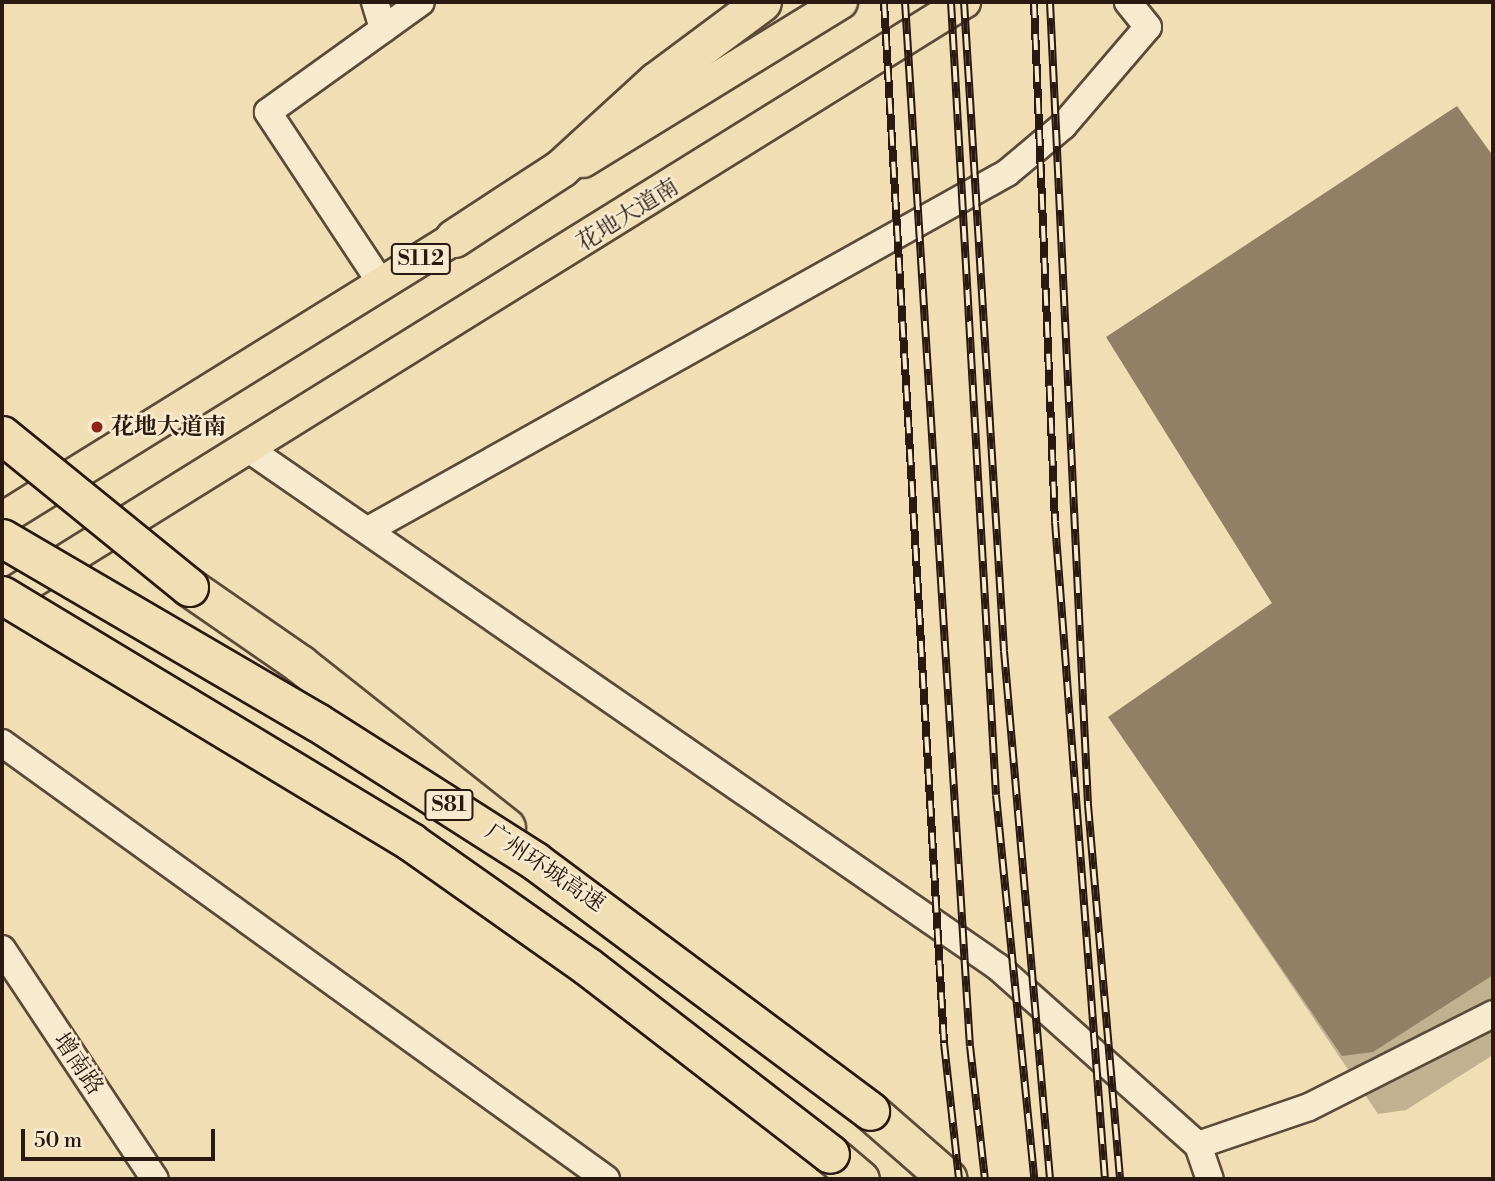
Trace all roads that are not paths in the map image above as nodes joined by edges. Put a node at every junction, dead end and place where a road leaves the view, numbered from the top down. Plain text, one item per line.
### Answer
1 (375, 2) edge
2 (421, 2) edge
3 (762, 2) edge
4 (842, 2) edge
5 (964, 2) edge
6 (1128, 2) edge
7 (383, 29) junction
8 (454, 238) junction
9 (381, 283) junction
10 (2, 435) edge
11 (250, 450) junction
12 (2, 467) edge
13 (2, 519) edge
14 (368, 530) junction
15 (2, 538) edge
16 (189, 587) junction
17 (2, 599) edge
18 (2, 743) edge
19 (2, 949) edge
20 (664, 951) junction
21 (1493, 1014) edge
22 (1198, 1145) junction
23 (155, 1179) edge
24 (606, 1179) edge
25 (860, 1179) edge
26 (948, 1179) edge
27 (1210, 1179) edge

1 - 7 street
2 - 7 street
3 - 8 highway
4 - 8 main road, S112
5 - 11 main road, 花地大道南
6 - 14 street
7 - 9 street
8 - 9 main road, S112
9 - 13 main road, S112
10 - 16 highway, bridge
11 - 14 street
11 - 17 main road, 花地大道南
12 - 16 highway, bridge
14 - 22 street
15 - 20 highway, 广州环城高速 / S81, bridge
16 - 20 highway
17 - 25 highway, S81, bridge
18 - 24 street
19 - 23 street, 增南路
20 - 26 highway, 广州环城高速 / S81, bridge
21 - 22 street
22 - 27 street

